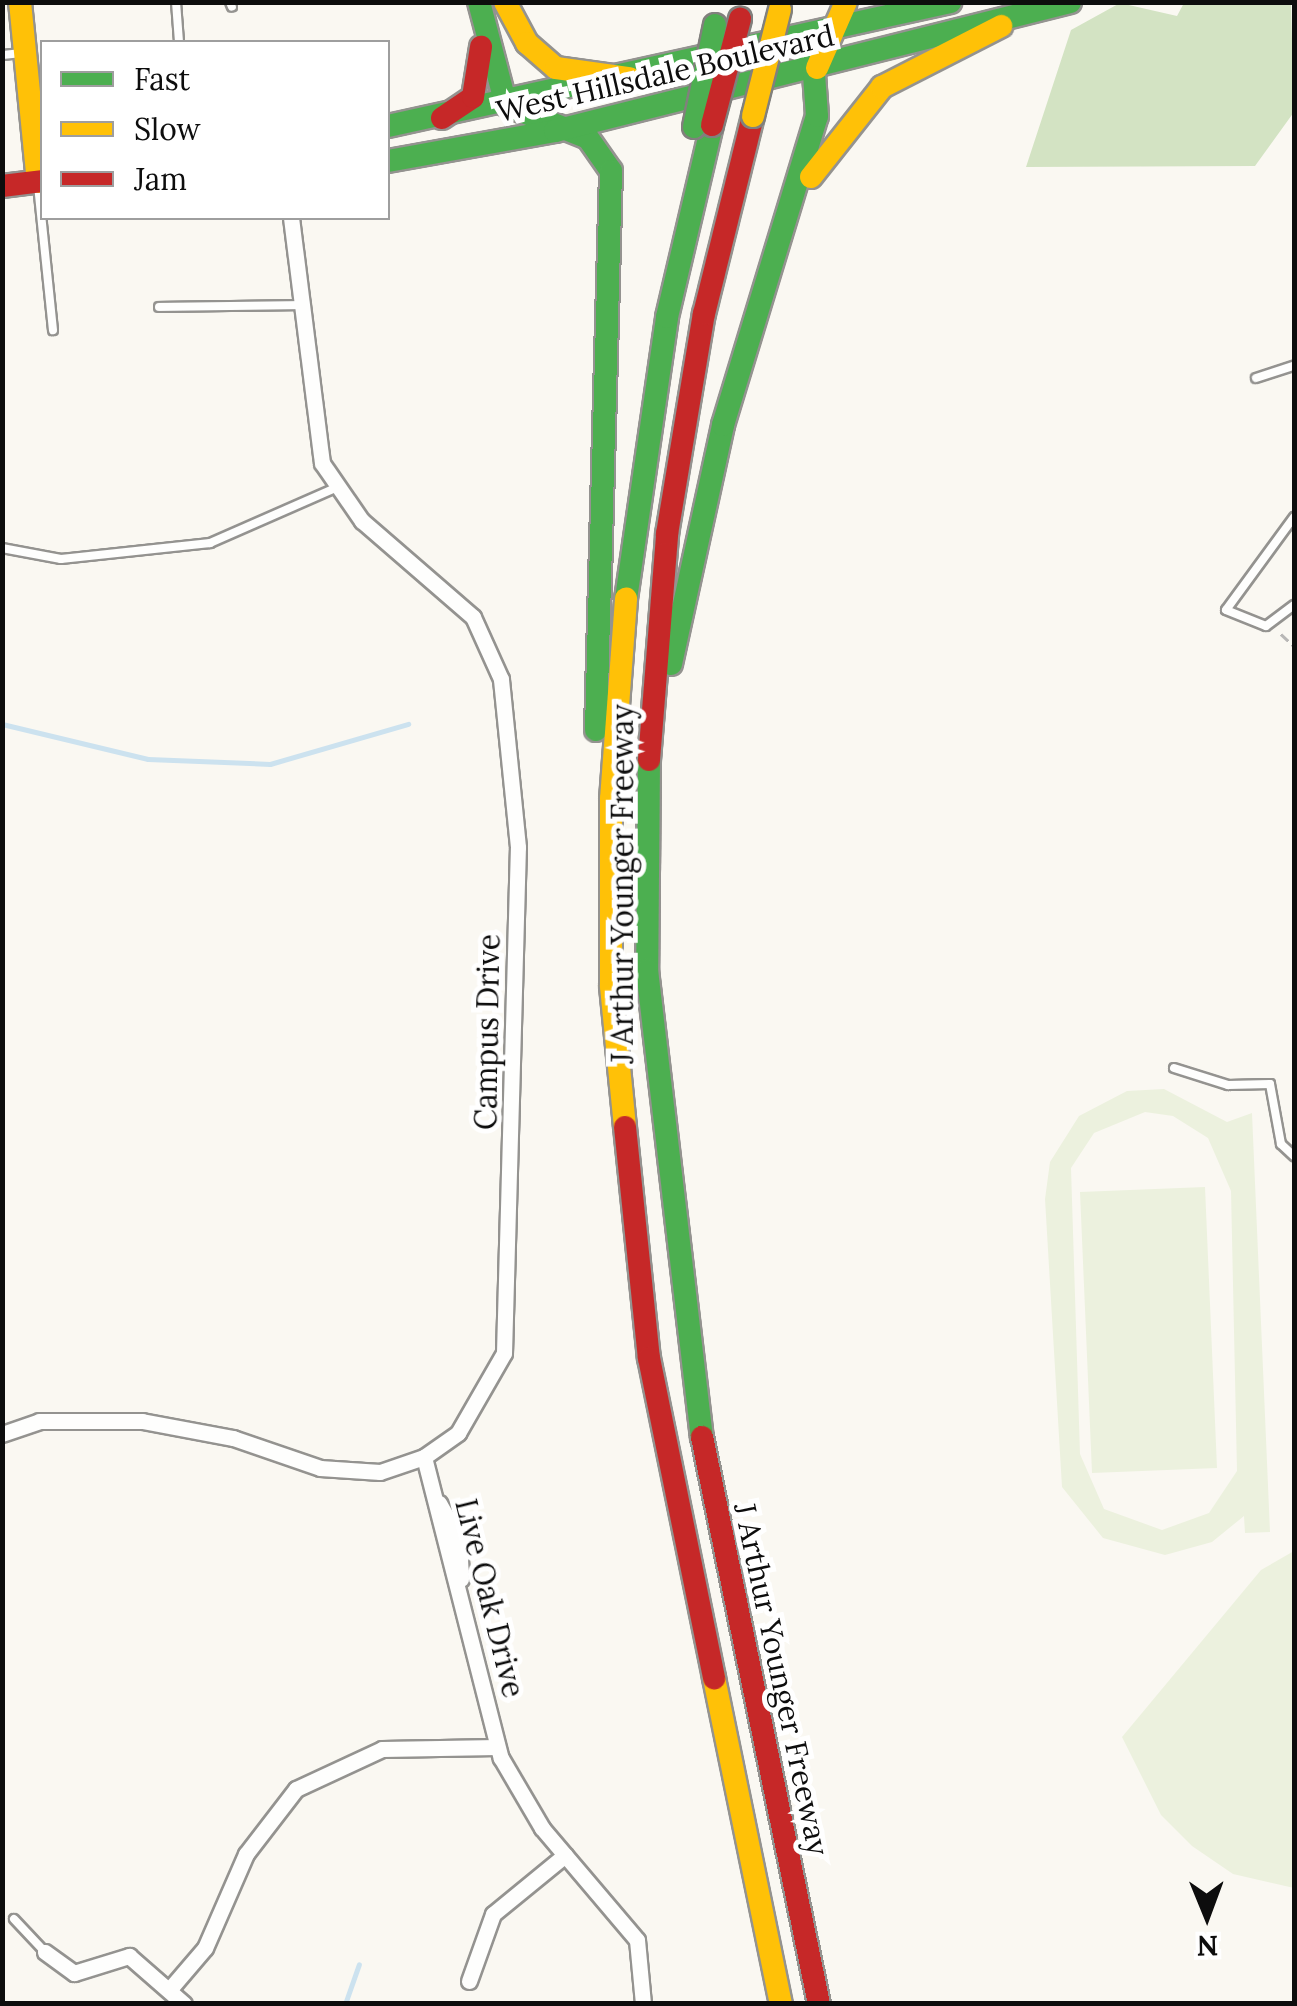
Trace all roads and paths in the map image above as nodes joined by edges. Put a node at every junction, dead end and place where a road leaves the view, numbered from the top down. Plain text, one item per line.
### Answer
1 (20, 2) edge
2 (176, 2) edge
3 (505, 2) edge
4 (846, 2) edge
5 (950, 2) edge
6 (1070, 2) edge
7 (781, 6) edge
8 (480, 7) edge
9 (743, 11) edge
10 (718, 14) edge
11 (1001, 26) junction
12 (838, 28) junction
13 (179, 40) edge
14 (774, 43) junction
15 (14, 54) edge
16 (816, 68) junction
17 (629, 78) junction
18 (506, 106) junction
19 (442, 118) junction
20 (390, 126) edge
21 (703, 127) junction
22 (554, 131) junction
23 (390, 162) edge
24 (40, 182) edge
25 (2, 186) edge
26 (43, 220) edge
27 (291, 220) edge
28 (781, 232) junction
29 (302, 305) junction
30 (159, 307) dead end
31 (53, 330) dead end
32 (1294, 366) edge
33 (1256, 378) dead end
34 (335, 488) junction
35 (1294, 517) edge
36 (2, 548) edge
37 (1294, 605) edge
38 (1280, 622) junction
39 (1294, 646) edge
40 (648, 788) junction
41 (610, 911) junction
42 (1174, 1068) dead end
43 (1294, 1156) edge
44 (2, 1434) edge
45 (424, 1458) junction
46 (497, 1747) junction
47 (565, 1856) junction
48 (14, 1919) dead end
49 (45, 1952) joint
50 (469, 1982) dead end
51 (169, 1990) junction
52 (184, 2004) edge
53 (643, 2004) edge
54 (782, 2004) edge
55 (818, 2004) edge

1 - 15 main road
2 - 13 lane
3 - 17 main road
4 - 12 main road
5 - 12 main road, West Hillsdale Boulevard
6 - 11 main road, West Hillsdale Boulevard
7 - 40 main road, J Arthur Younger Freeway, bridge
8 - 18 main road
8 - 19 main road
9 - 21 main road, J Arthur Younger Freeway, bridge
10 - 21 main road, bridge
11 - 16 main road, West Hillsdale Boulevard
11 - 28 main road
12 - 14 main road, West Hillsdale Boulevard
12 - 16 main road
14 - 16 main road
14 - 17 main road, West Hillsdale Boulevard
15 - 24 main road
16 - 22 main road, West Hillsdale Boulevard
16 - 28 main road
17 - 18 main road, West Hillsdale Boulevard
18 - 19 main road, West Hillsdale Boulevard
18 - 22 main road
19 - 20 main road, West Hillsdale Boulevard
21 - 41 main road, J Arthur Younger Freeway
22 - 23 main road, West Hillsdale Boulevard
22 - 41 main road
24 - 25 main road
26 - 31 lane
27 - 29 street, Campus Drive
28 - 40 main road
29 - 30 lane
29 - 34 street, Campus Drive
32 - 33 lane
34 - 36 lane
34 - 45 street, Campus Drive
35 - 38 lane
37 - 38 lane
38 - 39 path
40 - 55 main road, J Arthur Younger Freeway
41 - 54 main road, J Arthur Younger Freeway
42 - 43 lane
44 - 45 street, Campus Drive
45 - 46 street, Live Oak Drive
46 - 47 street, Live Oak Drive
46 - 51 street
47 - 50 street
47 - 53 street, Live Oak Drive
48 - 49 lane
49 - 51 street
51 - 52 street

